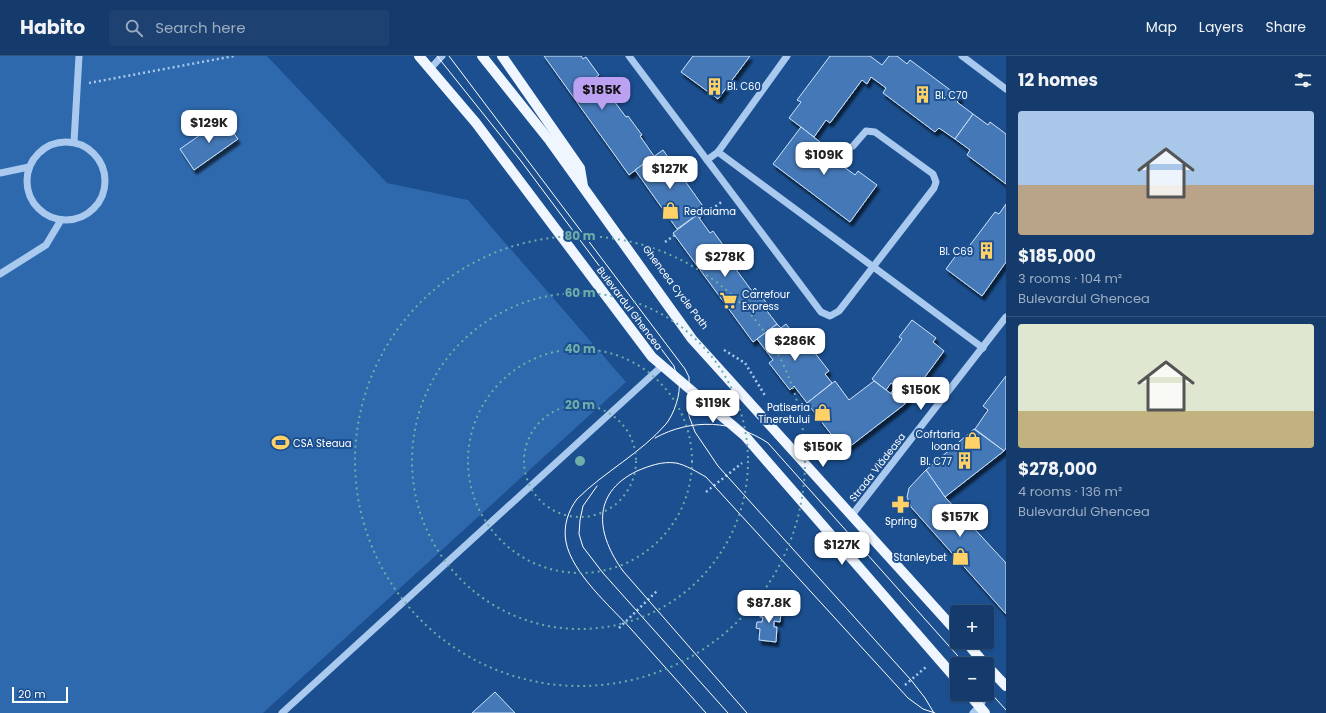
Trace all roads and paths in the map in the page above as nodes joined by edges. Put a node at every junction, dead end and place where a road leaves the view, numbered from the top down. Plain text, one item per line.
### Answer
1 (79, 56) edge
2 (234, 56) edge
3 (419, 56) edge
4 (442, 56) edge
5 (482, 56) edge
6 (502, 56) edge
7 (629, 56) edge
8 (787, 56) edge
9 (962, 56) edge
10 (430, 69) junction
11 (77, 85) junction
12 (1006, 89) edge
13 (74, 142) junction
14 (853, 146) dead end
15 (718, 152) junction
16 (707, 160) junction
17 (29, 167) junction
18 (0, 173) edge
19 (583, 188) junction
20 (732, 194) junction
21 (699, 218) dead end
22 (61, 220) junction
23 (675, 235) dead end
24 (665, 242) dead end
25 (873, 268) junction
26 (0, 274) edge
27 (1006, 317) edge
28 (719, 348) dead end
29 (983, 348) junction
30 (662, 366) junction
31 (768, 401) dead end
32 (742, 463) dead end
33 (706, 492) dead end
34 (852, 515) junction
35 (657, 591) dead end
36 (950, 624) edge
37 (619, 628) dead end
38 (972, 649) edge
39 (978, 657) edge
40 (926, 667) dead end
41 (950, 672) edge
42 (994, 674) edge
43 (905, 685) dead end
44 (1006, 686) edge
45 (973, 701) edge
46 (983, 701) edge
47 (979, 711) edge
48 (282, 713) edge

1 - 11 street
2 - 11 path
3 - 10 main road, Bulevardul Ghencea
4 - 10 street
5 - 19 main road
6 - 19 main road
7 - 16 street
8 - 15 street
9 - 12 street
10 - 30 main road, Bulevardul Ghencea
11 - 13 street
13 - 17 street
13 - 22 street
14 - 25 street
15 - 16 street
15 - 25 street
16 - 20 street
17 - 18 street
17 - 22 street
19 - 34 main road
20 - 21 path
20 - 25 street
22 - 26 street
23 - 24 path
25 - 29 street
27 - 29 street, Strada Vlădeasa
28 - 31 path
29 - 34 street, Strada Vlădeasa
30 - 41 main road, Bulevardul Ghencea
30 - 48 street
32 - 33 path
34 - 36 main road
35 - 37 path
38 - 39 main road
40 - 43 path
42 - 44 main road
45 - 47 main road
46 - 47 street

